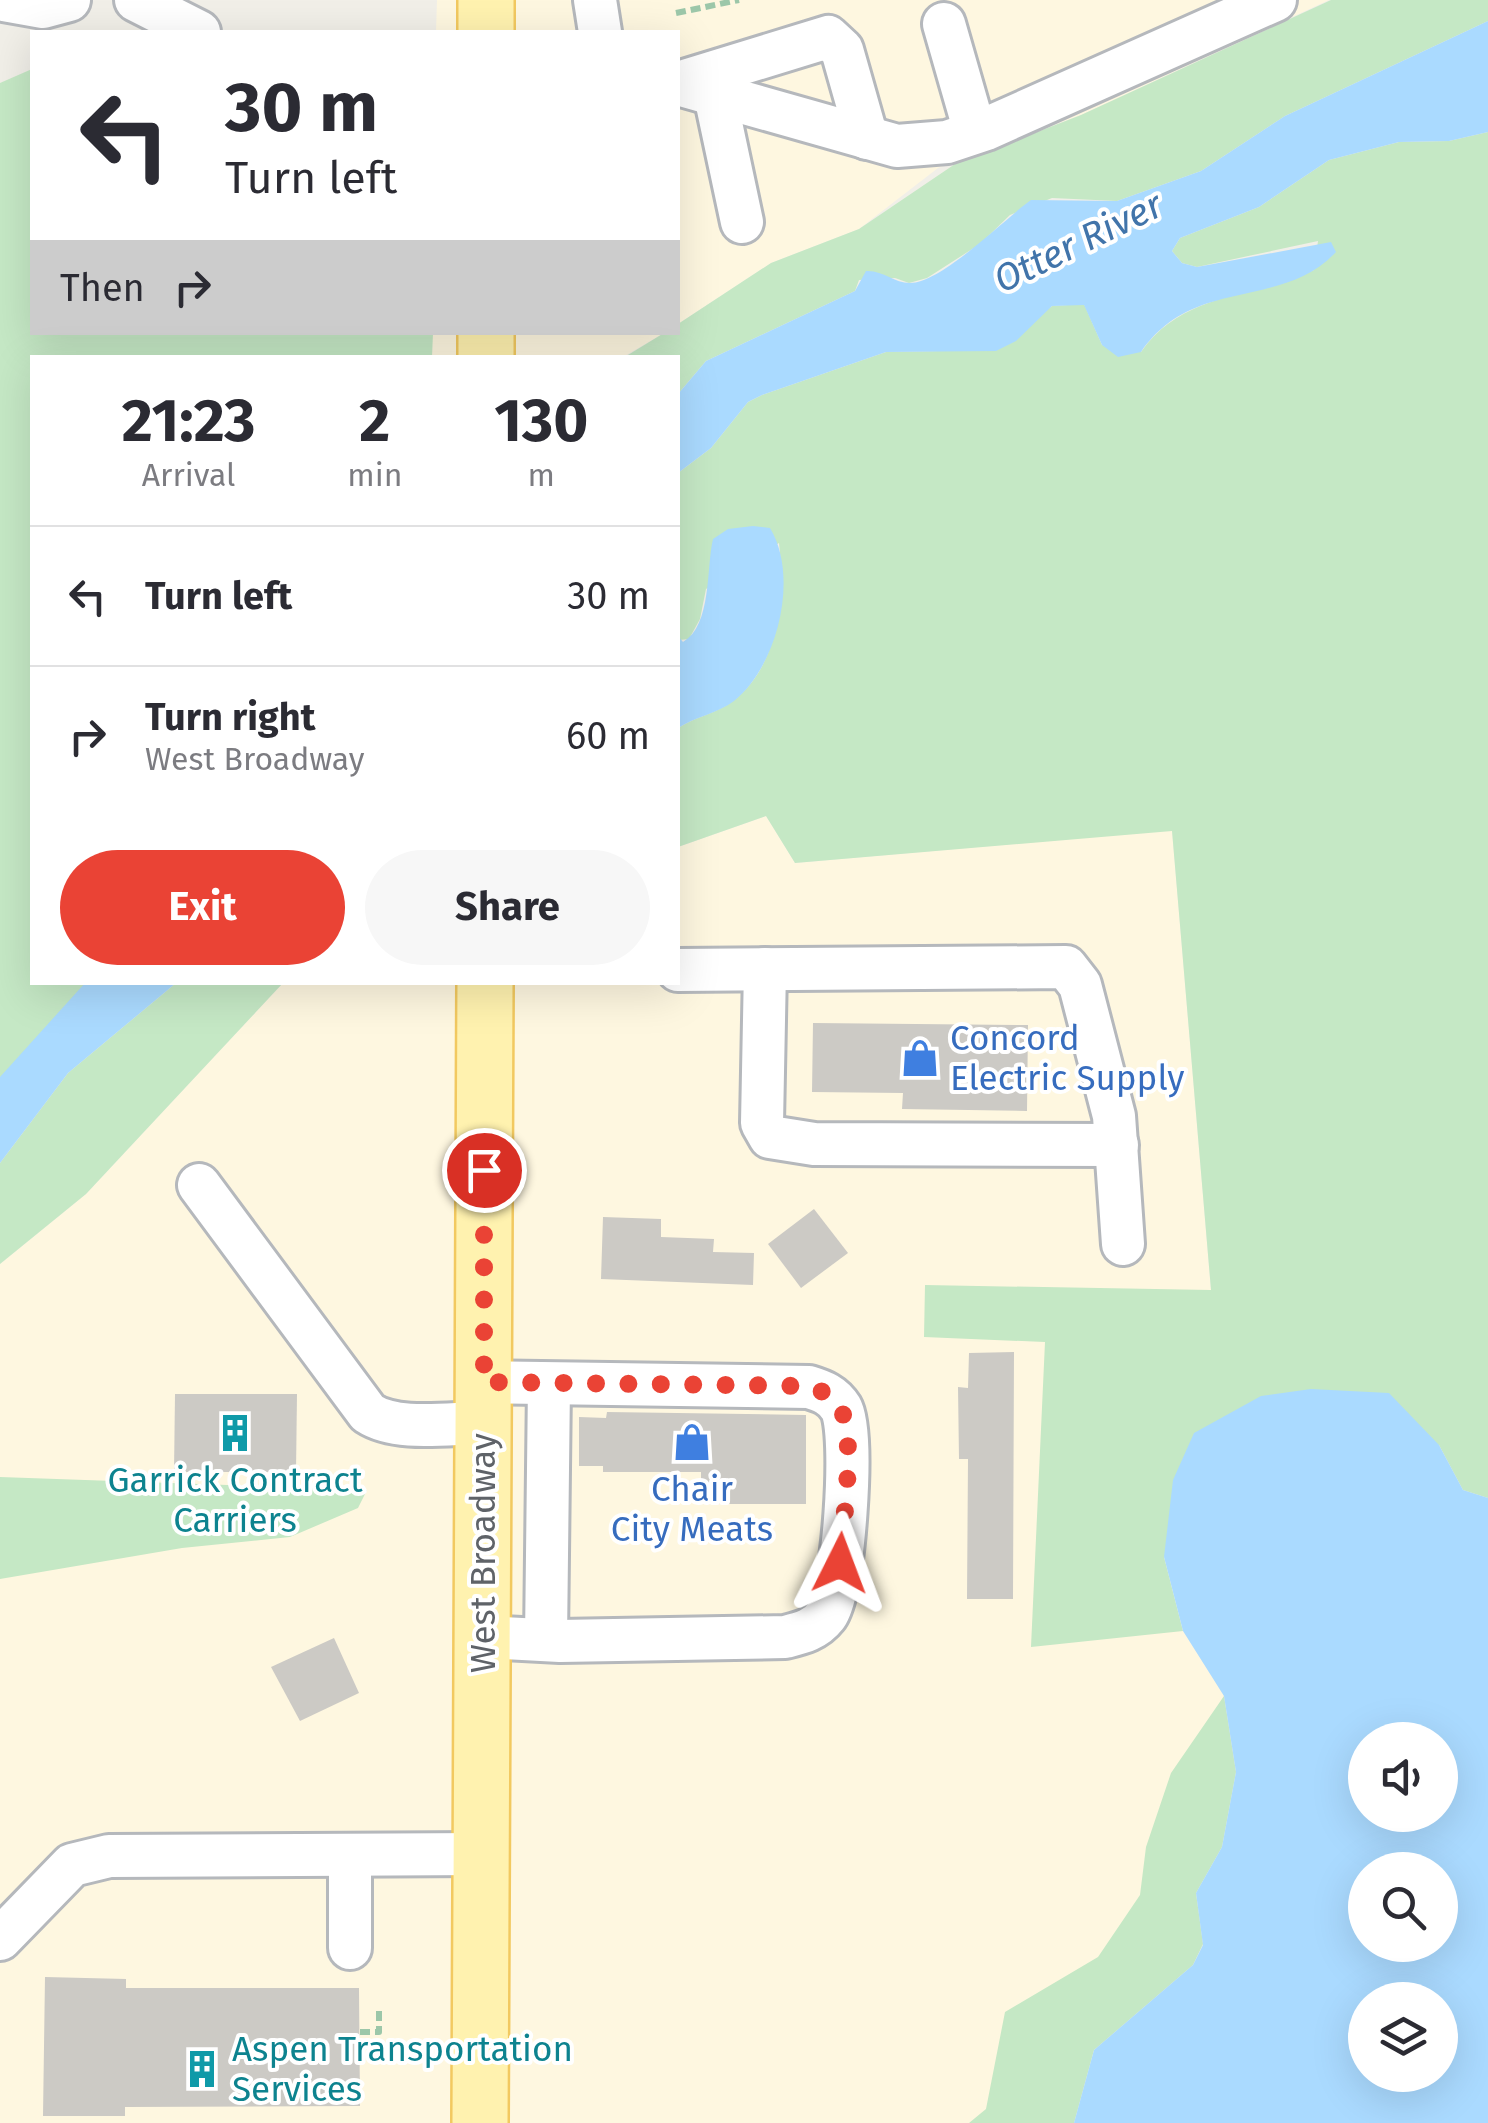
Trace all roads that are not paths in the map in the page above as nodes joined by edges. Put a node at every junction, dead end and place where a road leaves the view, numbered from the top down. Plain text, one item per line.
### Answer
1 (4, 0) edge
2 (69, 0) edge
3 (136, 0) edge
4 (596, 0) edge
5 (1275, 0) edge
6 (1200, 16) edge
7 (944, 24) dead end
8 (196, 30) edge
9 (600, 30) edge
10 (690, 87) edge
11 (976, 132) junction
12 (867, 138) junction
13 (742, 222) dead end
14 (765, 969) junction
15 (680, 970) edge
16 (486, 985) edge
17 (1117, 1145) junction
18 (199, 1185) dead end
19 (1123, 1244) dead end
20 (549, 1384) junction
21 (483, 1402) junction
22 (482, 1637) junction
23 (546, 1640) junction
24 (482, 1854) junction
25 (350, 1856) junction
26 (0, 1939) edge
27 (350, 1948) dead end
28 (480, 2123) edge

1 - 2 lane
3 - 8 lane
4 - 9 lane
5 - 6 lane
6 - 11 lane
7 - 11 lane
10 - 12 lane
10 - 12 lane
10 - 13 lane
11 - 12 lane
14 - 15 lane
14 - 17 lane
14 - 17 lane
16 - 21 main road, West Broadway
17 - 19 lane
18 - 21 lane
20 - 21 lane
20 - 23 lane
20 - 23 lane
21 - 22 main road, West Broadway
22 - 23 lane
22 - 24 main road, West Broadway
24 - 25 lane
24 - 28 main road, West Broadway
25 - 26 lane
25 - 27 lane

